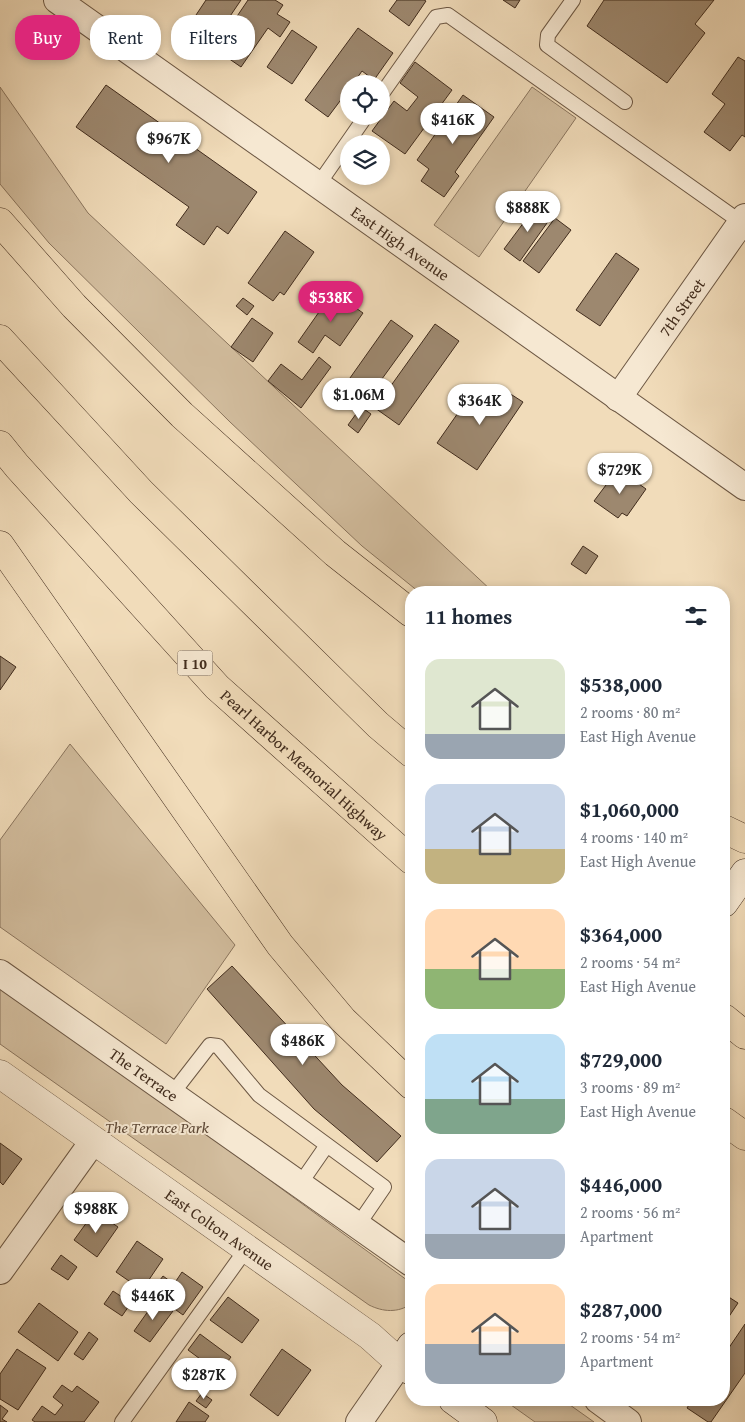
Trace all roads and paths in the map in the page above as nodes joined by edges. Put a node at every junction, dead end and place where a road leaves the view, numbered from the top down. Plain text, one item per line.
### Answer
1 (57, 0) edge
2 (573, 0) edge
3 (390, 82) edge
4 (624, 102) dead end
5 (360, 125) edge
6 (318, 185) junction
7 (744, 221) edge
8 (0, 222) edge
9 (0, 338) edge
10 (618, 398) junction
11 (0, 445) edge
12 (745, 487) edge
13 (0, 545) edge
14 (405, 609) edge
15 (405, 749) edge
16 (730, 832) edge
17 (745, 839) edge
18 (405, 855) edge
19 (745, 874) edge
20 (730, 895) edge
21 (0, 972) edge
22 (0, 1074) edge
23 (405, 1079) edge
24 (172, 1094) junction
25 (730, 1125) edge
26 (745, 1136) edge
27 (94, 1140) junction
28 (327, 1145) junction
29 (300, 1184) junction
30 (358, 1225) junction
31 (247, 1248) junction
32 (405, 1259) edge
33 (0, 1271) edge
34 (405, 1358) edge
35 (405, 1364) edge
36 (461, 1406) edge
37 (606, 1406) edge
38 (122, 1422) edge
39 (360, 1422) edge
40 (483, 1422) edge
41 (628, 1422) edge

1 - 6 street, East High Avenue
2 - 4 lane
3 - 7 lane
5 - 6 lane
6 - 10 street, East High Avenue
7 - 10 street, 7th Street
8 - 14 highway
9 - 15 highway
10 - 12 street, East High Avenue
11 - 18 highway, Pearl Harbor Memorial Highway / I 10
13 - 23 highway
16 - 17 highway
19 - 20 street
21 - 24 street, The Terrace
22 - 27 street, East Colton Avenue
24 - 28 lane
24 - 29 street, The Terrace
25 - 26 highway
27 - 31 street, East Colton Avenue
27 - 33 street
28 - 29 lane
28 - 30 lane
29 - 30 street, The Terrace
30 - 32 street, The Terrace
31 - 34 street, East Colton Avenue
31 - 38 lane
35 - 39 street
36 - 40 street
37 - 41 street

